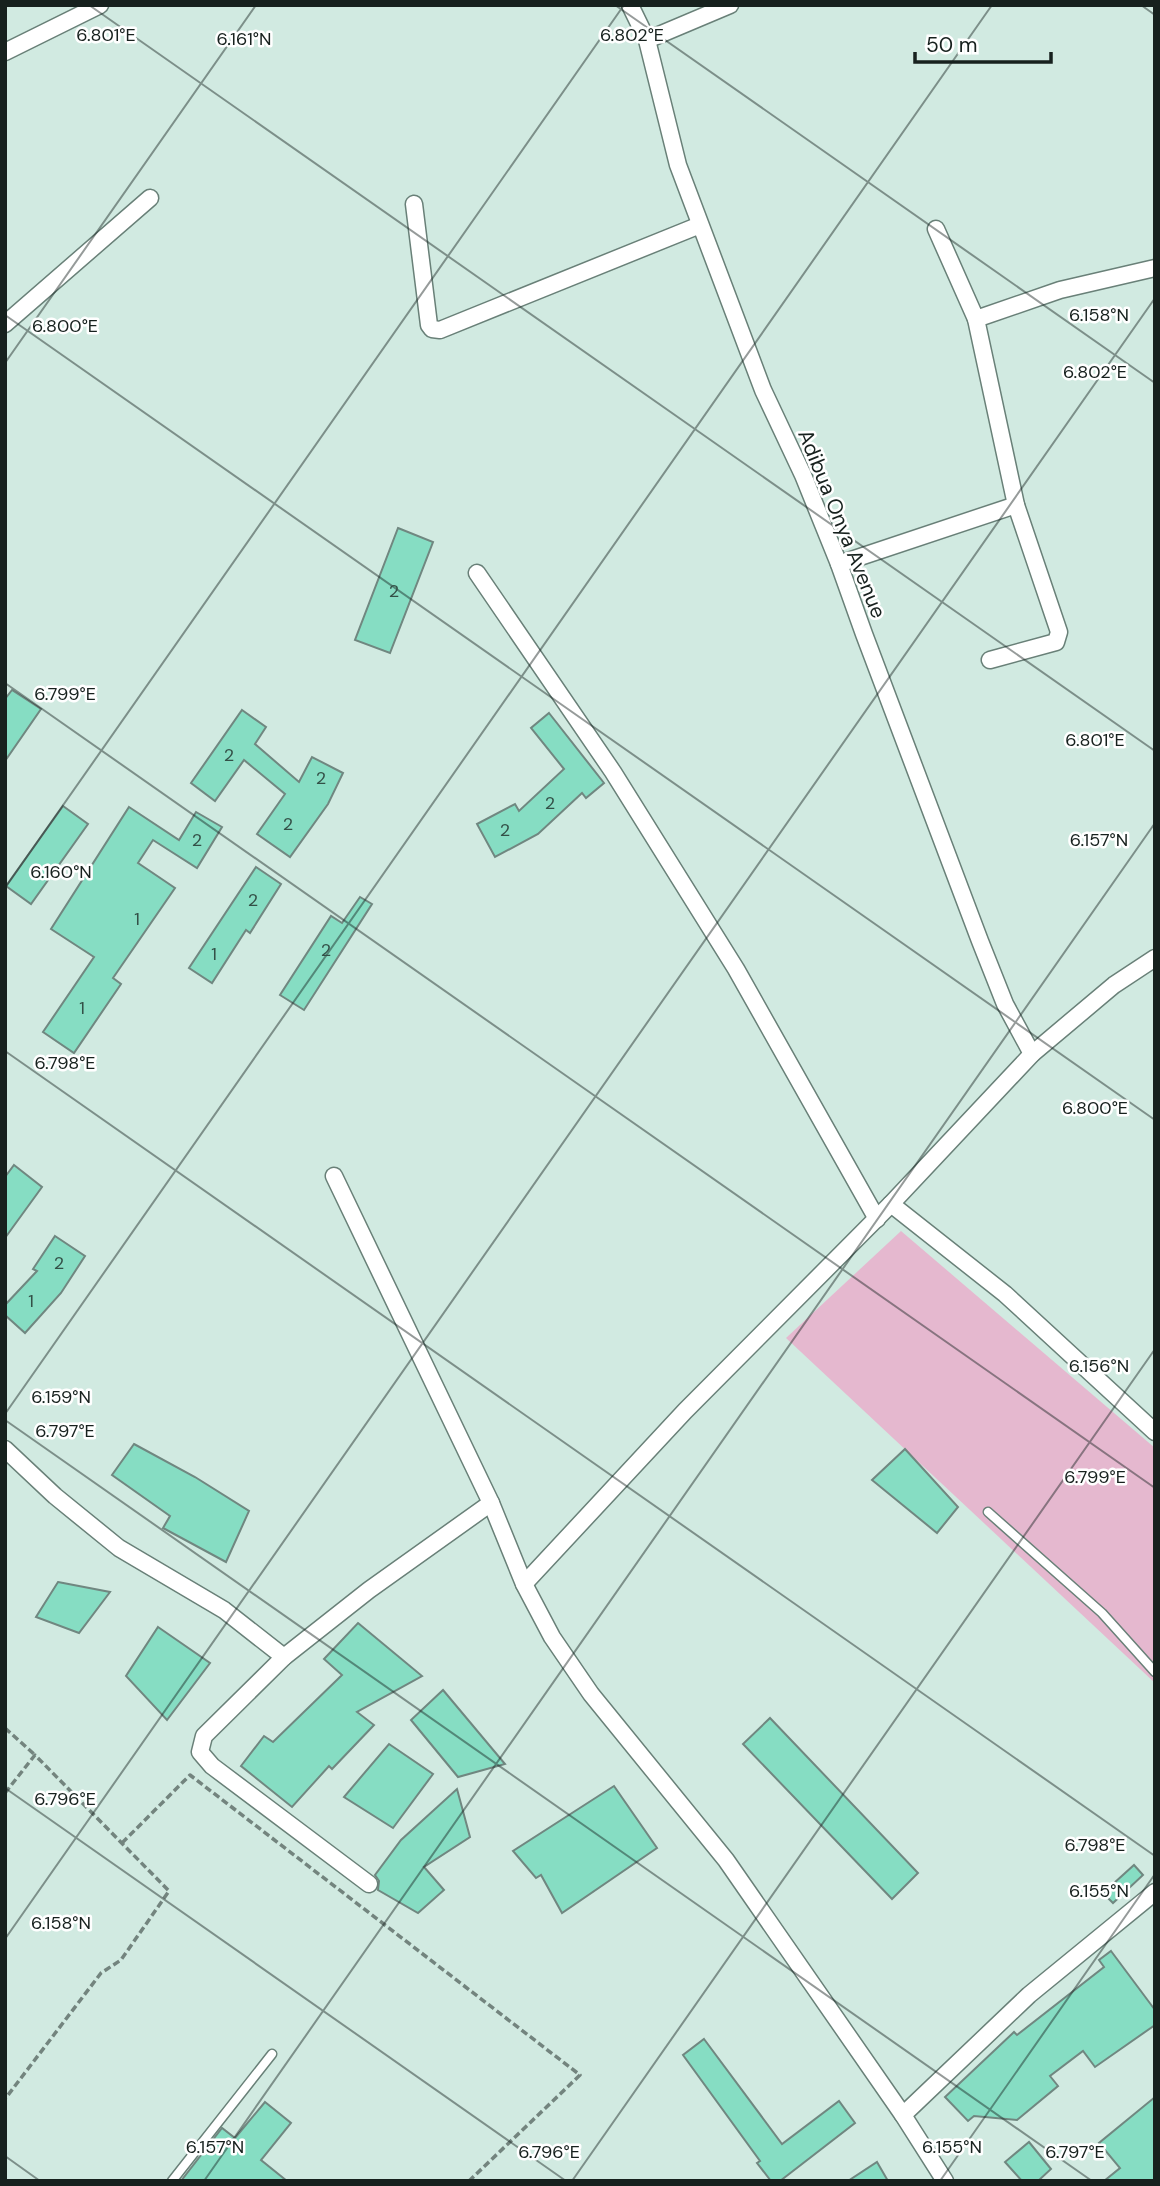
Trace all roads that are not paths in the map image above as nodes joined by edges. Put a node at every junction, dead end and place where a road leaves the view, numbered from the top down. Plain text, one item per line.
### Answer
1 (100, 5) edge
2 (630, 5) edge
3 (730, 5) edge
4 (647, 40) junction
5 (5, 52) edge
6 (150, 198) dead end
7 (414, 204) dead end
8 (701, 225) junction
9 (936, 229) dead end
10 (1155, 268) edge
11 (976, 319) junction
12 (5, 324) edge
13 (1016, 505) junction
14 (839, 564) junction
15 (477, 573) dead end
16 (990, 660) dead end
17 (1155, 958) edge
18 (1031, 1054) junction
19 (334, 1176) dead end
20 (891, 1204) junction
21 (877, 1219) junction
22 (1155, 1432) edge
23 (5, 1449) edge
24 (491, 1503) junction
25 (988, 1512) dead end
26 (524, 1584) junction
27 (284, 1657) junction
28 (1155, 1672) edge
29 (369, 1884) dead end
30 (1155, 1892) edge
31 (272, 2054) dead end
32 (903, 2115) junction
33 (172, 2181) edge
34 (945, 2181) edge

1 - 5 street
2 - 4 street, Adibua Onya Avenue
3 - 4 street
4 - 8 street, Adibua Onya Avenue
6 - 12 street
7 - 8 street
8 - 14 street, Adibua Onya Avenue
9 - 11 street
10 - 11 street
11 - 13 street
13 - 14 street
13 - 16 street
14 - 18 street, Adibua Onya Avenue
15 - 21 street
17 - 18 street
18 - 20 street
19 - 24 street
20 - 21 street
20 - 22 street
21 - 26 street
23 - 27 street
24 - 26 street
24 - 27 street
25 - 28 lane
26 - 32 street
27 - 29 street
30 - 32 street
31 - 33 lane
32 - 34 street

